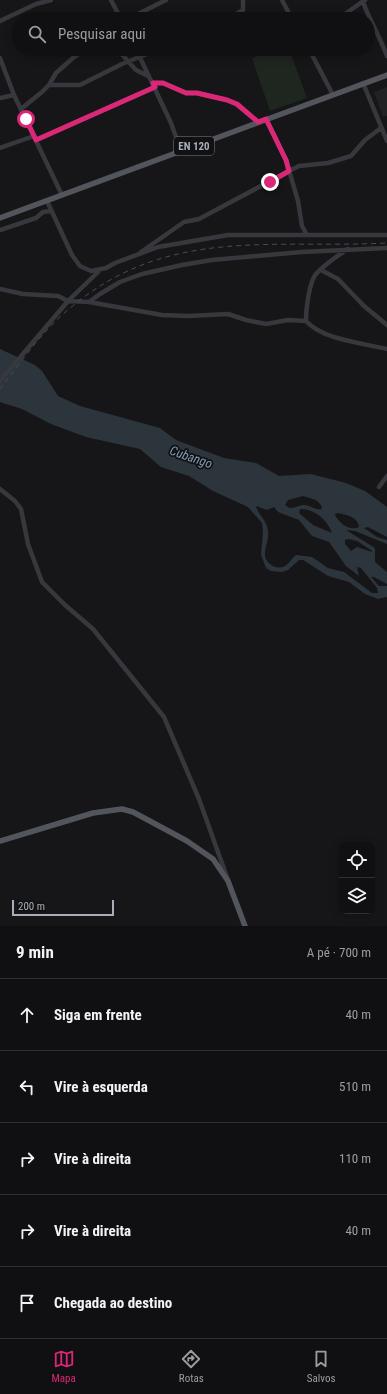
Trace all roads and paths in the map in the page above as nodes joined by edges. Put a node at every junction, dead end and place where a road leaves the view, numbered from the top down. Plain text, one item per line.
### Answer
1 (51, 0) edge
2 (111, 0) edge
3 (166, 0) edge
4 (243, 0) edge
5 (282, 0) edge
6 (364, 1) edge
7 (19, 12) edge
8 (117, 12) edge
9 (142, 12) edge
10 (240, 12) edge
11 (288, 12) edge
12 (349, 12) edge
13 (366, 12) edge
14 (12, 15) edge
15 (0, 21) edge
16 (375, 28) edge
17 (76, 56) edge
18 (124, 56) edge
19 (313, 56) edge
20 (387, 56) edge
21 (140, 57) joint
22 (0, 58) edge
23 (128, 61) junction
24 (387, 75) edge
25 (148, 76) junction
26 (363, 83) junction
27 (49, 85) junction
28 (154, 85) junction
29 (14, 95) junction
30 (333, 95) junction
31 (0, 98) edge
32 (21, 109) junction
33 (266, 119) junction
34 (258, 122) junction
35 (382, 128) junction
36 (35, 138) junction
37 (387, 141) edge
38 (0, 148) edge
39 (181, 151) junction
40 (289, 171) junction
41 (62, 195) junction
42 (47, 201) junction
43 (51, 211) junction
44 (0, 218) edge
45 (0, 230) edge
46 (308, 235) junction
47 (387, 235) edge
48 (387, 248) edge
49 (349, 249) junction
50 (139, 254) junction
51 (100, 270) junction
52 (321, 270) junction
53 (0, 289) edge
54 (68, 301) junction
55 (89, 302) junction
56 (306, 321) junction
57 (387, 325) edge
58 (387, 349) edge
59 (0, 381) edge
60 (387, 476) edge
61 (379, 487) dead end
62 (0, 489) edge
63 (0, 841) edge
64 (228, 881) junction
65 (245, 926) edge

1 - 7 street
2 - 8 street
3 - 9 street
4 - 10 street
5 - 11 street
6 - 12 street
6 - 13 street
14 - 15 street
16 - 20 street
17 - 27 street
18 - 23 street
19 - 30 street
21 - 23 street
21 - 25 street
22 - 29 street
23 - 25 street
23 - 27 street
24 - 26 main road, EN 120
25 - 28 street
26 - 30 main road, EN 120
26 - 35 street
27 - 32 street
28 - 34 street
28 - 36 street
28 - 39 street
29 - 31 street
29 - 32 street
30 - 33 main road, EN 120
32 - 36 street
33 - 34 main road, EN 120
33 - 40 street
34 - 39 main road, EN 120
35 - 37 street
35 - 40 street
36 - 38 street
36 - 41 street
39 - 41 main road, EN 120
40 - 46 street
40 - 50 street
41 - 42 main road, EN 120
42 - 43 street
42 - 44 main road, EN 120
43 - 45 street
43 - 51 street
46 - 47 street
46 - 50 street
48 - 49 street
49 - 52 street
49 - 55 street
50 - 51 street
51 - 54 street
52 - 56 street
52 - 57 street
53 - 54 street
54 - 55 street
54 - 59 street
55 - 56 street
56 - 58 street
60 - 61 street
62 - 64 street
63 - 64 main road
64 - 65 main road

